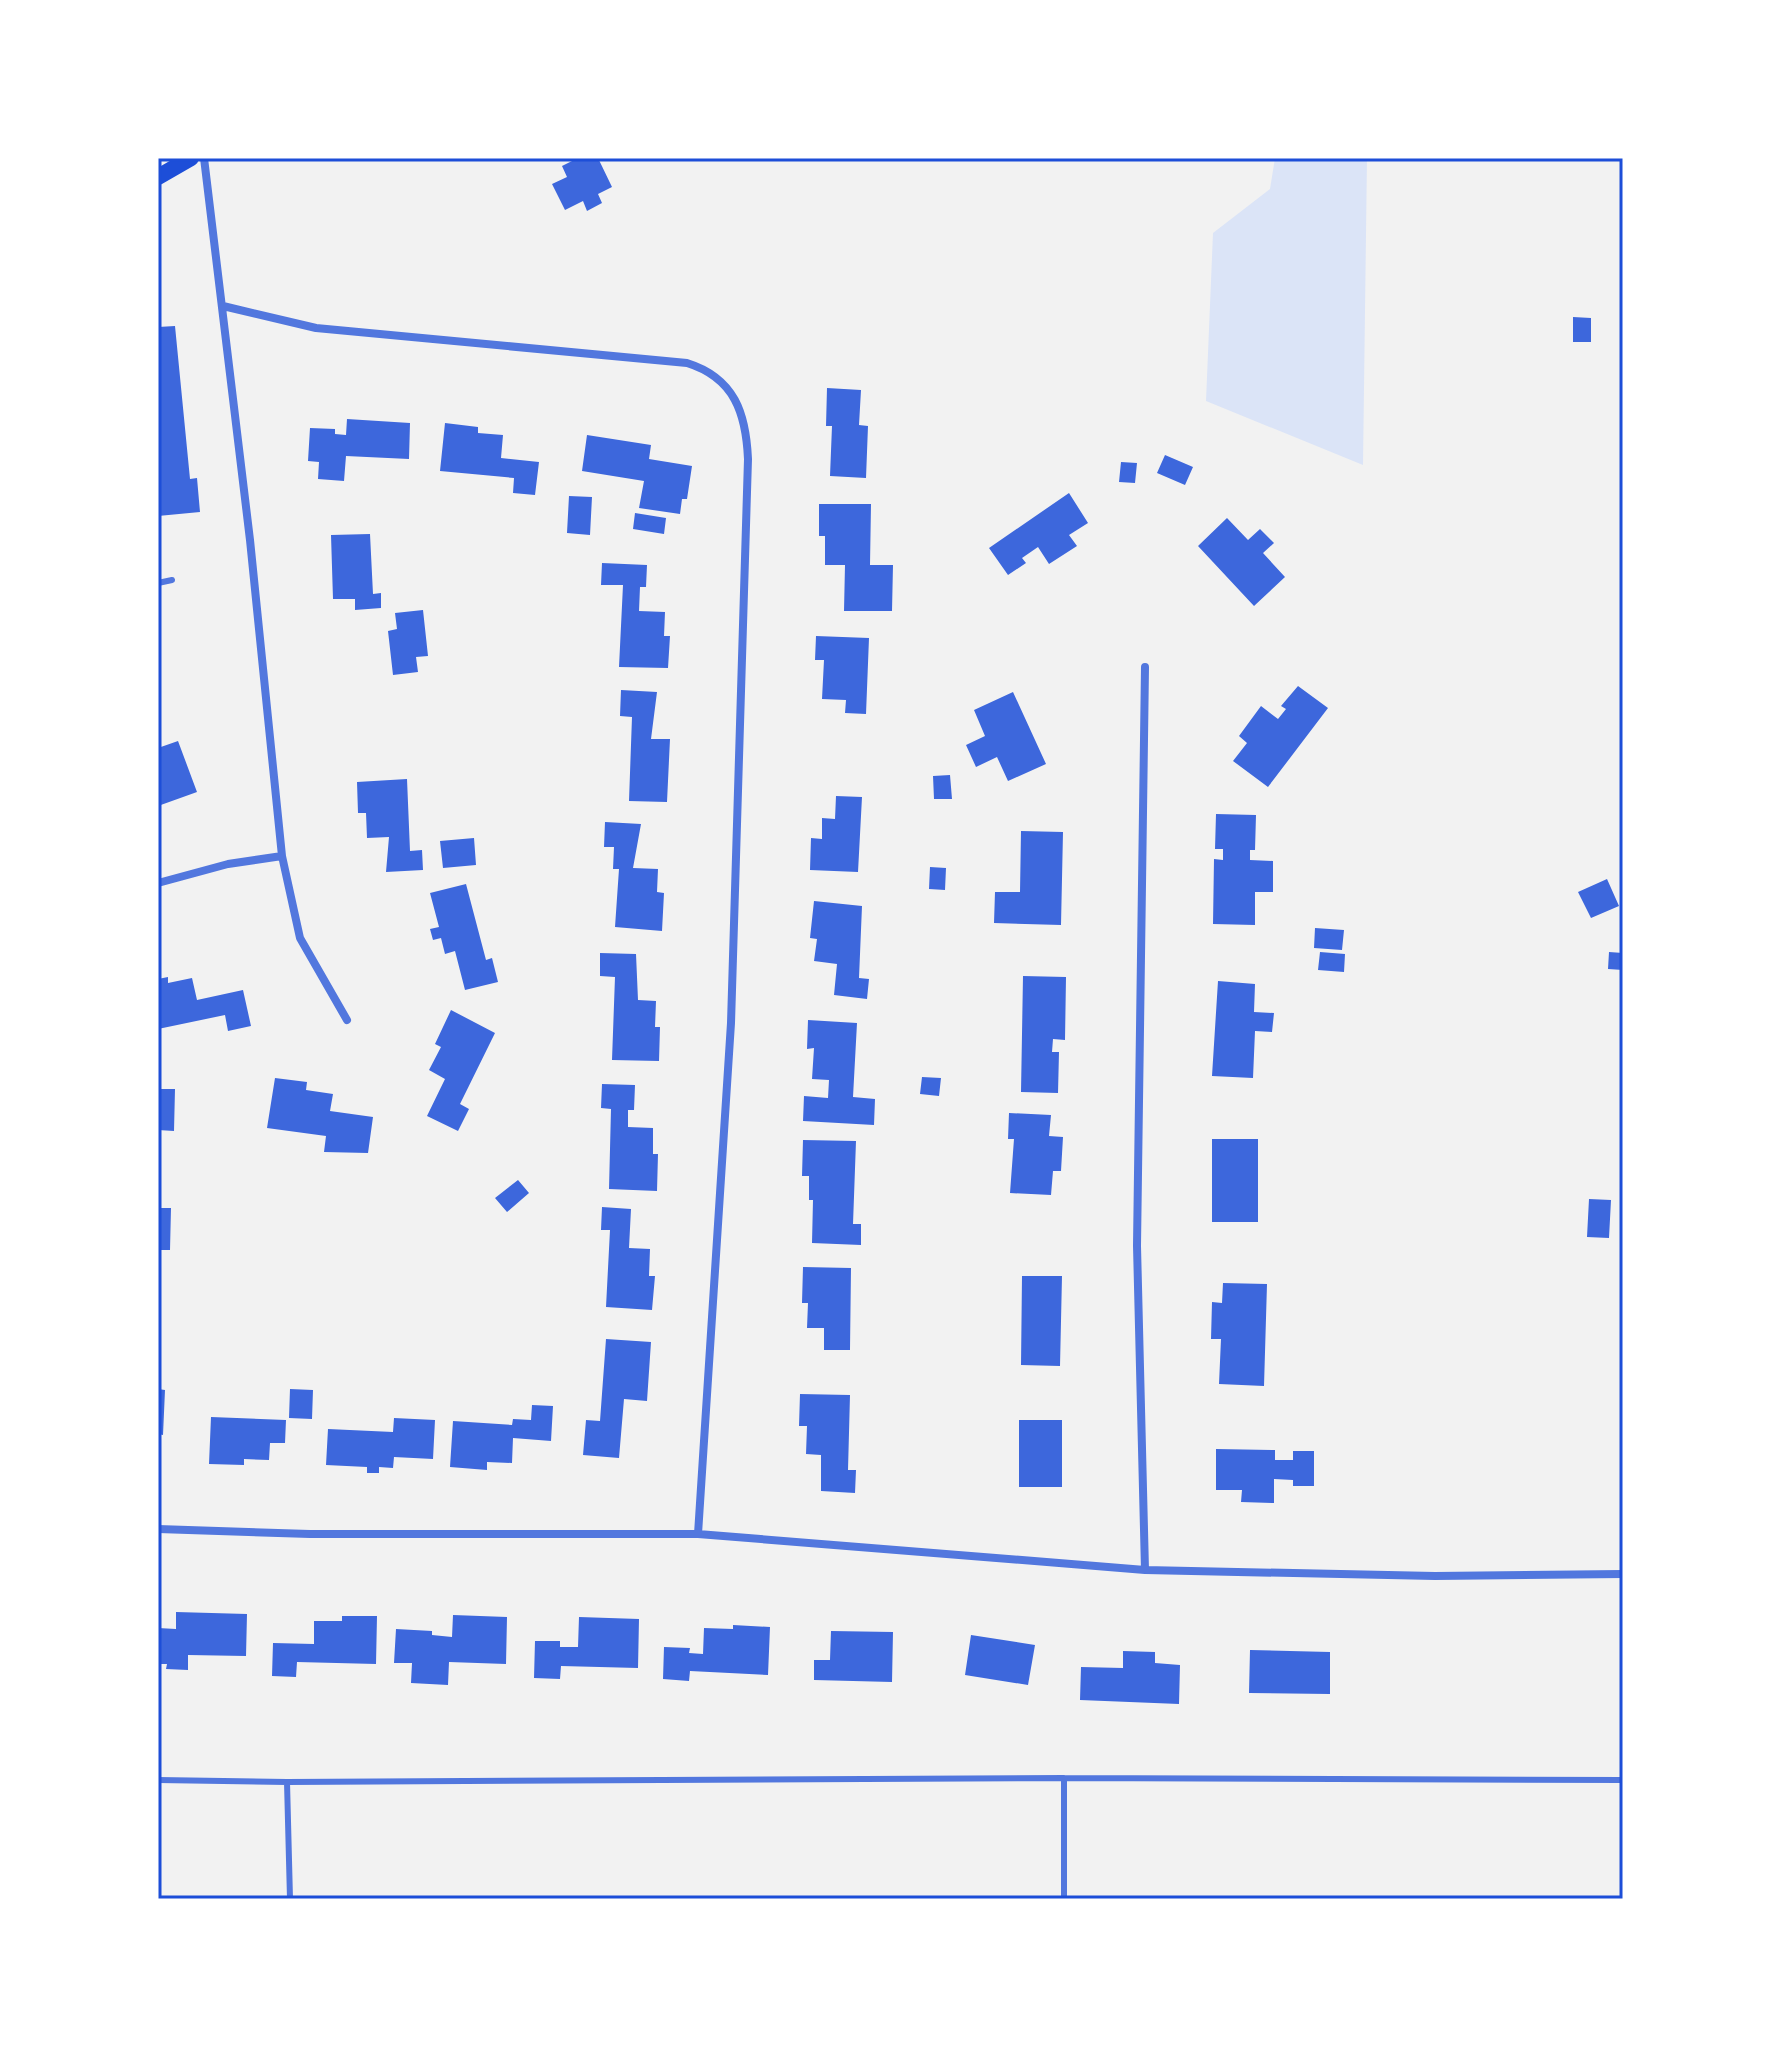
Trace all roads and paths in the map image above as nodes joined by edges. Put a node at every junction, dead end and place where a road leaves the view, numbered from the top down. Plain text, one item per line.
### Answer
1 (191, 158) edge
2 (204, 158) edge
3 (158, 177) edge
4 (223, 306) junction
5 (172, 580) dead end
6 (158, 583) edge
7 (1145, 667) dead end
8 (282, 856) junction
9 (158, 883) edge
10 (347, 1020) dead end
11 (158, 1529) edge
12 (698, 1534) junction
13 (1145, 1570) junction
14 (1623, 1574) edge
15 (1064, 1778) junction
16 (158, 1780) edge
17 (1623, 1780) edge
18 (287, 1782) junction
19 (290, 1899) edge
20 (1064, 1899) edge

1 - 3 main road
2 - 4 street
4 - 8 street
4 - 12 street
5 - 6 lane
7 - 13 street
8 - 9 street
8 - 10 street
11 - 12 street
12 - 13 street
13 - 14 street
15 - 17 lane
15 - 18 lane
15 - 20 lane
16 - 18 lane
18 - 19 lane

